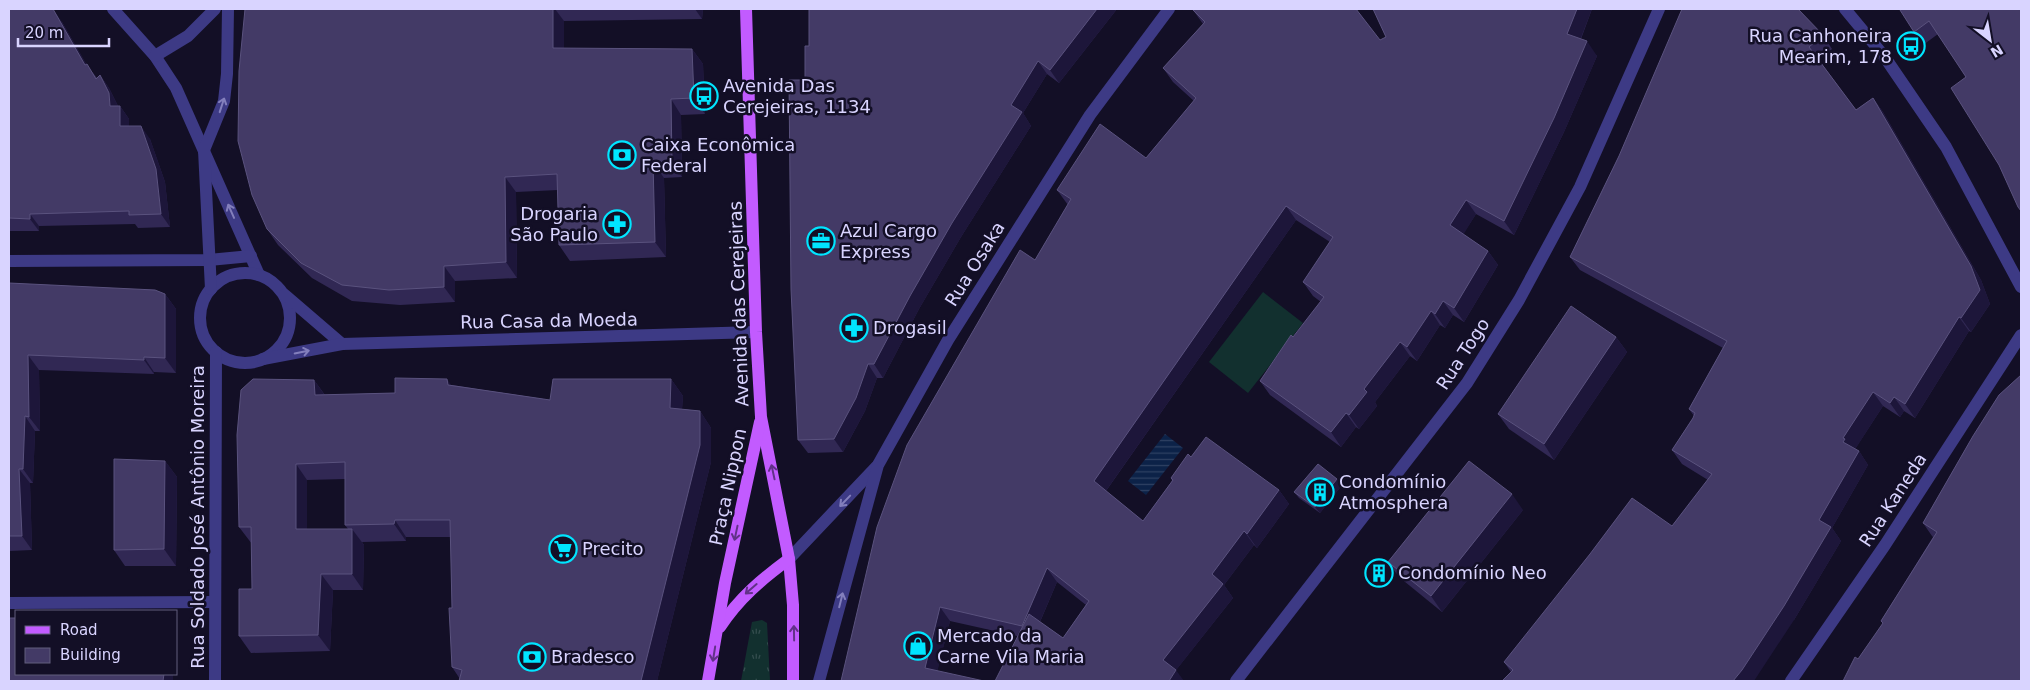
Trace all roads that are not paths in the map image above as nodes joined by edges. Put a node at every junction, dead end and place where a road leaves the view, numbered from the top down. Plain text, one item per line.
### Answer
1 (113, 9) edge
2 (215, 9) edge
3 (228, 9) edge
4 (746, 9) edge
5 (1169, 9) edge
6 (1658, 9) edge
7 (1845, 9) edge
8 (155, 56) junction
9 (204, 150) junction
10 (251, 256) junction
11 (209, 260) junction
12 (9, 261) edge
13 (260, 275) junction
14 (2021, 287) edge
15 (211, 289) junction
16 (283, 294) junction
17 (756, 332) junction
18 (2021, 335) edge
19 (342, 344) junction
20 (216, 352) junction
21 (263, 360) junction
22 (761, 417) junction
23 (878, 465) junction
24 (789, 558) junction
25 (214, 602) junction
26 (9, 603) edge
27 (717, 631) junction
28 (710, 680) edge
29 (215, 681) edge
30 (793, 681) edge
31 (819, 681) edge
32 (1236, 681) edge
33 (1791, 681) edge

1 - 8 street
2 - 8 street
9 -> 3 street
4 - 17 main road, Avenida das Cerejeiras
5 - 23 street, Rua Osaka
6 - 32 street, Rua Togo
7 - 14 street
8 - 9 street
10 -> 9 street
9 - 11 street
10 - 11 street
10 - 13 street
11 - 12 street
11 - 15 street
13 - 15 street
13 - 16 street
15 - 20 street
16 - 19 street
16 - 21 street
17 - 19 street, Rua Casa da Moeda
17 - 22 main road, Avenida das Cerejeiras
18 - 33 street, Rua Kaneda
21 -> 19 street, Rua Casa da Moeda
20 - 21 street
20 - 25 street, Rua Soldado José Antônio Moreira
24 -> 22 main road, Praça Nippon
22 -> 27 main road, Praça Nippon
23 -> 24 street
31 -> 23 street, Rua Osaka
24 -> 27 main road
30 -> 24 main road, Praça Nippon
25 - 26 street
25 - 29 street, Rua Soldado José Antônio Moreira
27 -> 28 main road, Praça Nippon

